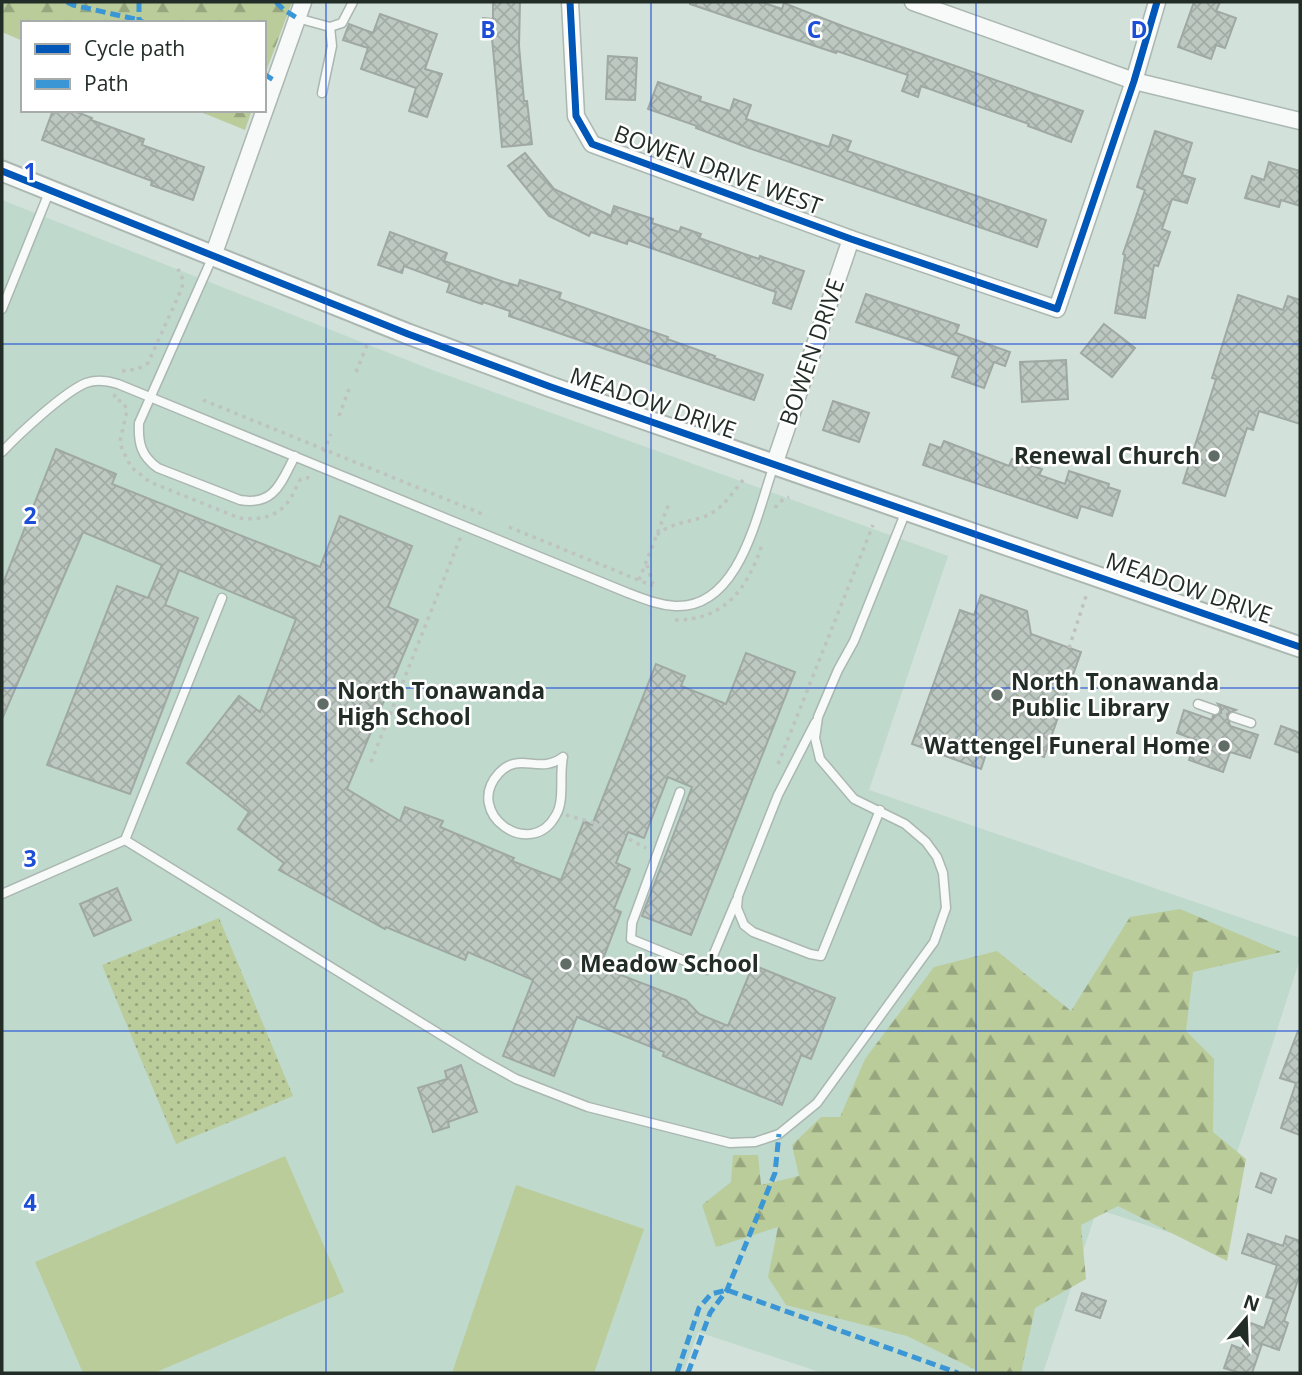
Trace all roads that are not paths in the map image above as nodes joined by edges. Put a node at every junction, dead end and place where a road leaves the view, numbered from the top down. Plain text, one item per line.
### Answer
1 (303, 2) edge
2 (354, 2) edge
3 (570, 2) edge
4 (913, 2) edge
5 (1157, 2) edge
6 (297, 18) junction
7 (330, 27) junction
8 (1134, 82) junction
9 (322, 93) dead end
10 (266, 106) edge
11 (264, 112) edge
12 (1300, 121) edge
13 (2, 171) edge
14 (50, 190) junction
15 (850, 239) junction
16 (213, 256) junction
17 (2, 309) edge
18 (150, 398) junction
19 (2, 452) edge
20 (295, 456) junction
21 (774, 465) junction
22 (906, 511) junction
23 (222, 598) dead end
24 (1300, 647) edge
25 (1198, 704) dead end
26 (1216, 710) dead end
27 (818, 717) junction
28 (1233, 717) dead end
29 (1251, 723) dead end
30 (680, 792) dead end
31 (880, 810) junction
32 (558, 813) joint
33 (125, 840) junction
34 (2, 894) edge
35 (738, 896) junction

1 - 6 street
2 - 7 lane
3 - 15 street, BOWEN DRIVE WEST
4 - 8 street
5 - 8 street
6 - 7 lane
6 - 10 street
7 - 9 lane
8 - 12 street
8 - 15 street, BOWEN DRIVE WEST
11 - 16 street
13 - 14 street, MEADOW DRIVE
14 - 16 street, MEADOW DRIVE
14 - 17 lane
15 - 21 street, BOWEN DRIVE
16 - 18 lane
16 - 21 street, MEADOW DRIVE
18 - 19 lane
18 - 20 lane
18 - 20 lane
20 - 21 lane
21 - 22 street, MEADOW DRIVE
22 - 24 street, MEADOW DRIVE
22 - 27 lane
23 - 33 lane
25 - 26 lane
27 - 31 lane
27 - 35 lane
28 - 29 lane
30 - 35 lane
31 - 33 lane
31 - 35 lane
32 - 32 lane
33 - 34 lane

